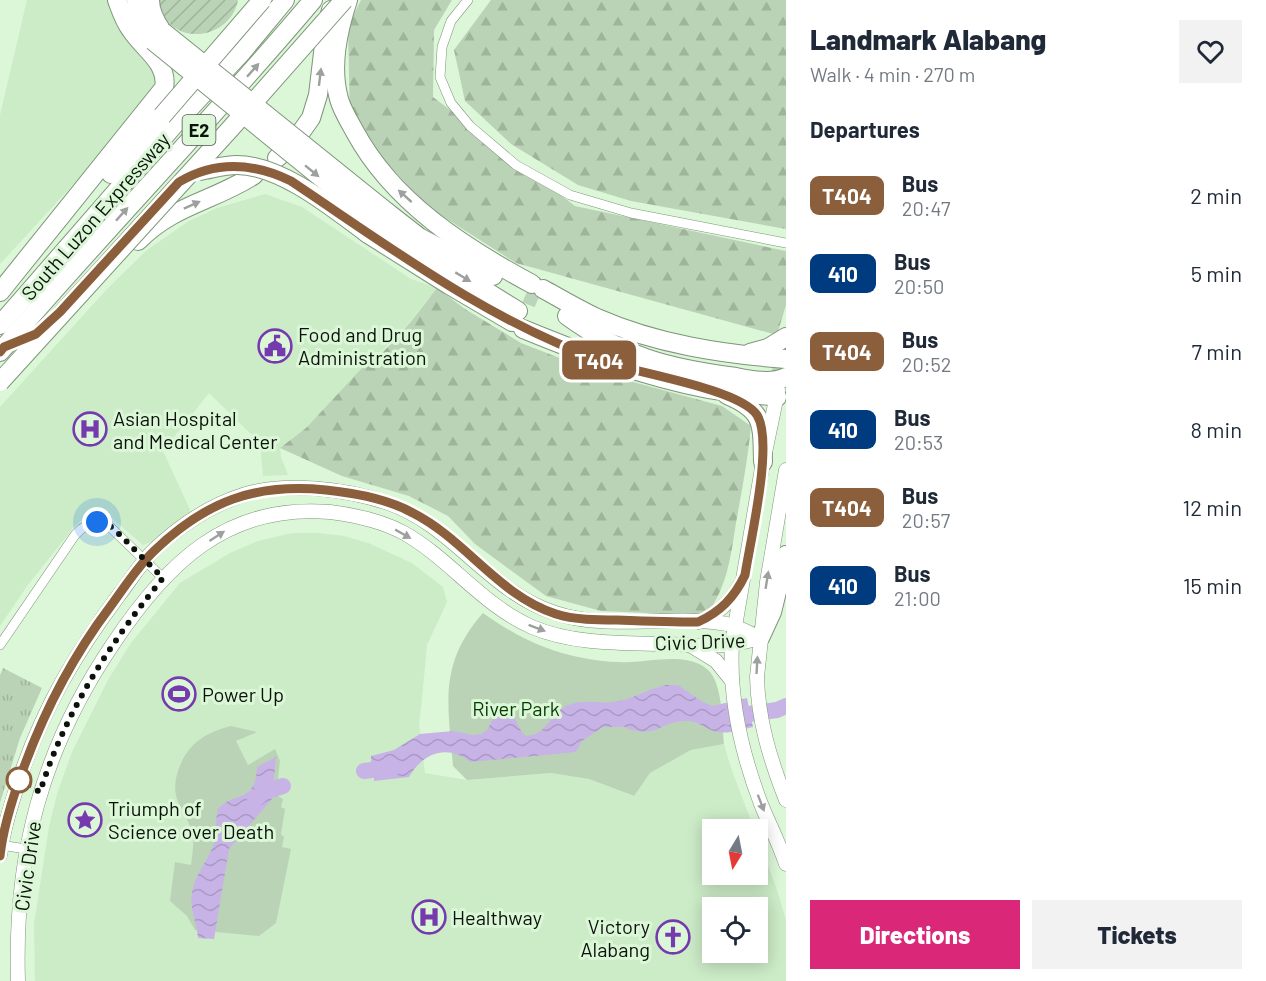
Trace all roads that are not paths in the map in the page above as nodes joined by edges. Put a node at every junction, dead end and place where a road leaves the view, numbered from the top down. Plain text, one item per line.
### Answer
1 (117, 0) edge
2 (135, 0) edge
3 (150, 0) edge
4 (252, 0) edge
5 (261, 0) edge
6 (285, 0) edge
7 (313, 0) edge
8 (336, 0) edge
9 (346, 0) edge
10 (468, 0) edge
11 (175, 124) junction
12 (277, 158) dead end
13 (254, 175) dead end
14 (378, 223) junction
15 (786, 243) edge
16 (76, 252) junction
17 (0, 292) edge
18 (0, 303) edge
19 (528, 306) junction
20 (0, 325) edge
21 (786, 337) edge
22 (2, 350) edge
23 (744, 356) junction
24 (782, 377) edge
25 (0, 382) edge
26 (711, 389) junction
27 (0, 390) edge
28 (763, 462) junction
29 (786, 470) edge
30 (786, 555) edge
31 (146, 560) junction
32 (745, 575) junction
33 (163, 578) junction
34 (698, 622) junction
35 (735, 627) junction
36 (760, 638) junction
37 (688, 644) junction
38 (732, 644) junction
39 (0, 645) edge
40 (732, 681) junction
41 (785, 795) edge
42 (0, 849) edge
43 (26, 849) junction
44 (786, 864) edge
45 (18, 981) edge

1 - 17 highway
2 -> 14 highway, bridge
3 - 14 highway, bridge
4 - 11 highway
5 - 18 highway, E2, bridge
6 - 11 highway, South Luzon Expressway / E2
16 -> 7 highway, South Luzon Expressway / E2
12 -> 8 highway
19 -> 9 highway
9 - 25 highway, E2, bridge
10 - 15 street
11 - 16 highway, South Luzon Expressway / E2
27 -> 13 highway
14 - 19 highway
14 - 22 highway, bridge
16 - 20 highway, South Luzon Expressway / E2
16 - 22 highway, South Luzon Expressway / E2
19 - 23 highway
19 - 24 highway
19 - 26 highway
21 - 23 highway
23 - 24 highway
24 - 26 highway
24 - 28 main road
26 - 28 highway
28 - 32 main road
36 -> 29 main road
30 - 36 highway
31 - 33 street
31 - 34 main road, Civic Drive
31 - 39 street
31 - 42 main road, Civic Drive
32 - 34 main road
32 - 35 main road
33 -> 37 main road, Civic Drive
33 - 43 main road, Civic Drive
34 - 35 main road, Civic Drive
35 - 36 main road, Civic Drive
35 - 38 main road
36 - 38 main road, Civic Drive
41 -> 36 main road
37 - 38 main road, Civic Drive
37 - 40 main road
38 - 40 main road
40 -> 44 main road
42 - 43 street
43 - 45 main road, Civic Drive

